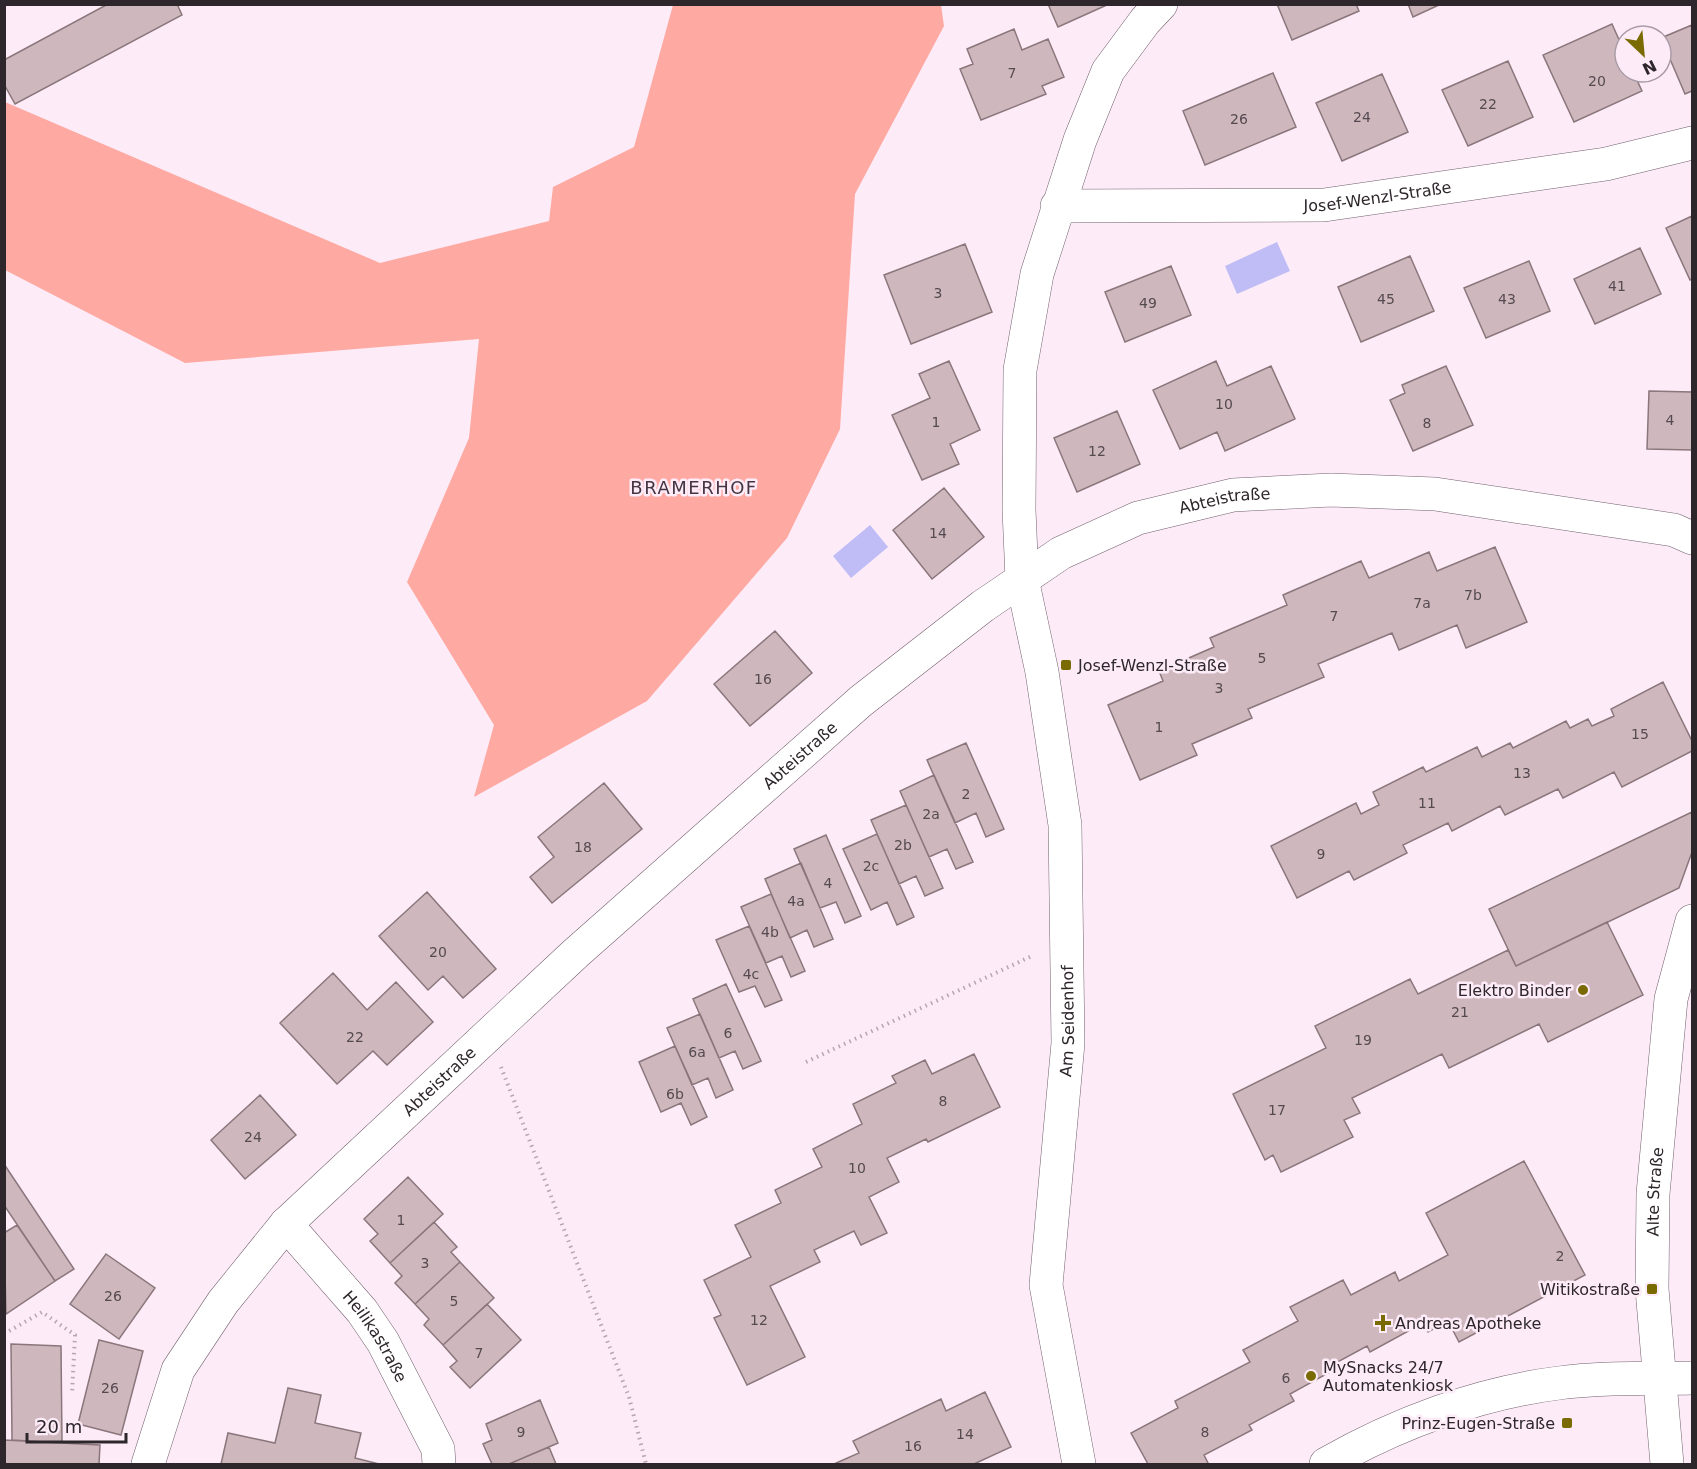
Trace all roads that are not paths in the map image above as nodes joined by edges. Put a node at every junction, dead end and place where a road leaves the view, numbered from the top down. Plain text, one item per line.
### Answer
1 (1161, 4) edge
2 (1692, 143) edge
3 (1057, 206) junction
4 (1692, 538) edge
5 (1022, 579) junction
6 (1692, 921) edge
7 (286, 1224) junction
8 (1692, 1378) edge
9 (1659, 1380) junction
10 (148, 1464) edge
11 (440, 1464) edge
12 (1079, 1464) edge
13 (1326, 1464) edge
14 (1667, 1464) edge

1 - 3 street
2 - 3 street, Josef-Wenzl-Straße
3 - 5 street
4 - 5 street, Abteistraße
5 - 7 street, Abteistraße
5 - 12 street, Am Seidenhof
6 - 9 street, Alte Straße
7 - 10 street, Abteistraße
7 - 11 street, Heilikastraße
8 - 9 street
9 - 13 street
9 - 14 street, Alte Straße

